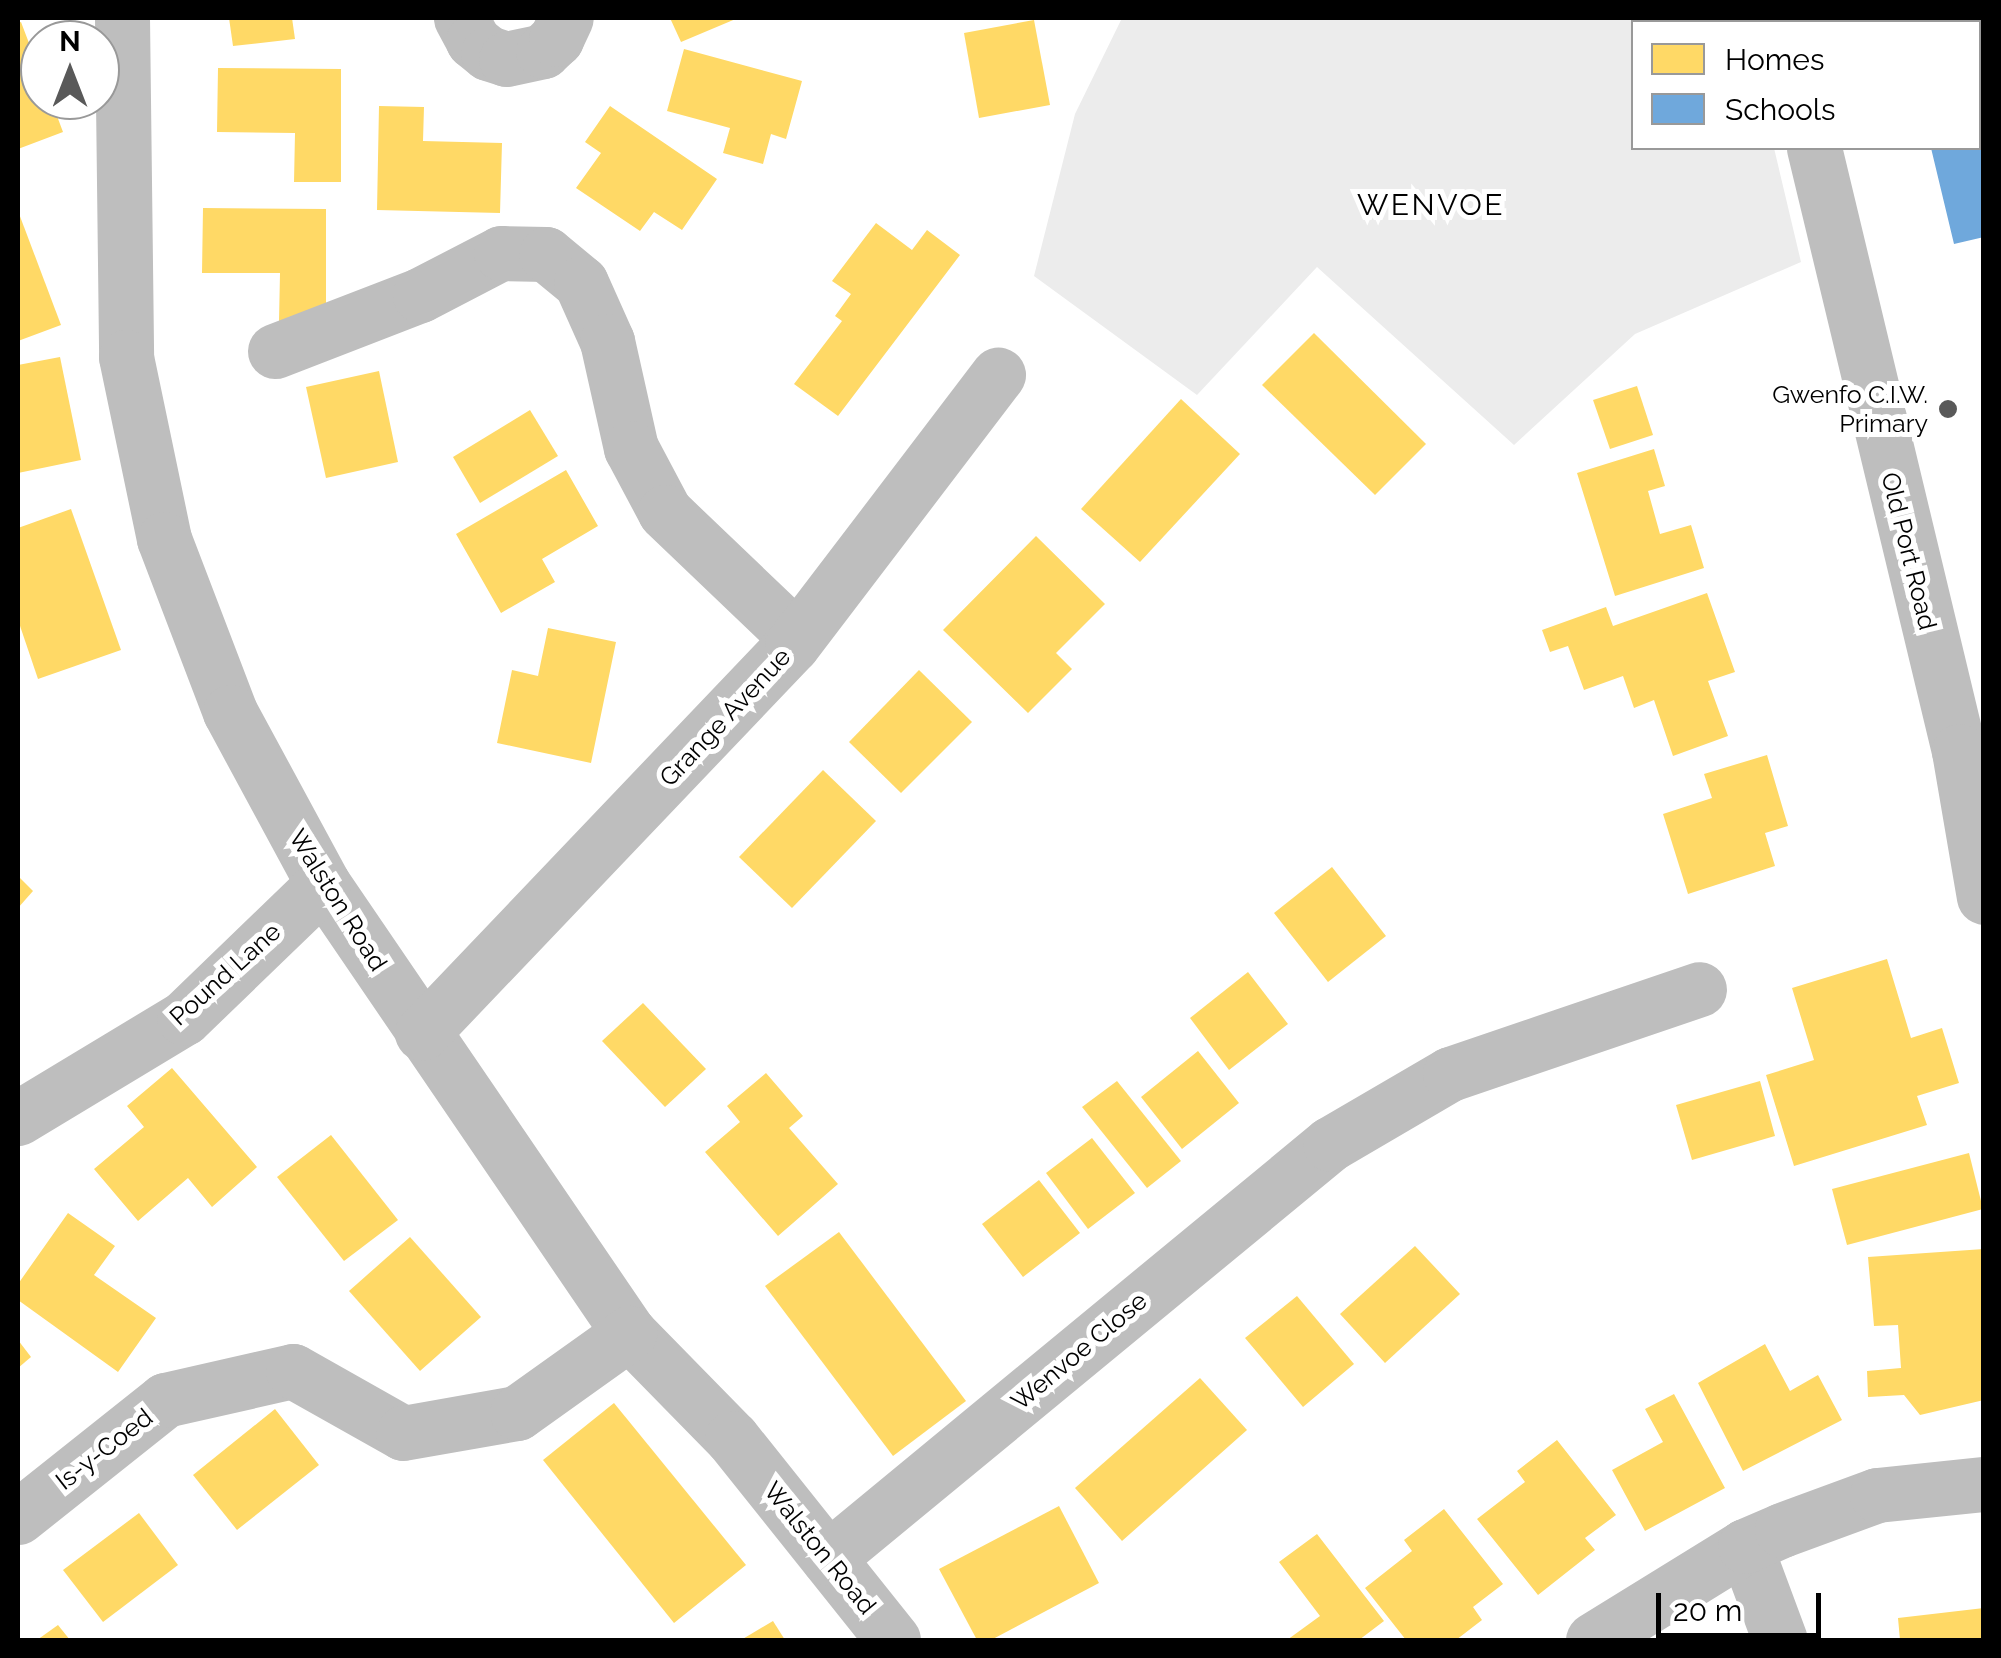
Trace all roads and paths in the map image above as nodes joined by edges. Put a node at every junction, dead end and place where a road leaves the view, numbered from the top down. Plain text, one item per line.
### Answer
1 (122, 18) edge
2 (462, 18) edge
3 (566, 18) edge
4 (1814, 150) edge
5 (274, 351) dead end
6 (998, 376) dead end
7 (798, 638) junction
8 (1980, 841) edge
9 (324, 884) junction
10 (1984, 897) edge
11 (1699, 988) dead end
12 (422, 1033) junction
13 (18, 1118) edge
14 (630, 1333) junction
15 (1984, 1484) edge
16 (18, 1517) edge
17 (1745, 1546) junction
18 (828, 1558) junction
19 (894, 1640) edge
20 (1593, 1640) edge
21 (1780, 1640) edge

1 - 9 street, Walston Road
2 - 3 street
4 - 8 street, Old Port Road
5 - 7 street
6 - 7 street, Grange Avenue
7 - 12 street, Grange Avenue
8 - 10 street, Old Port Road
9 - 12 street, Walston Road
9 - 13 street, Pound Lane
11 - 18 street, Wenvoe Close
12 - 14 street, Walston Road
14 - 16 street, Is-y-Coed
14 - 18 street, Walston Road
15 - 17 street
17 - 20 street
17 - 21 street
18 - 19 street, Walston Road

